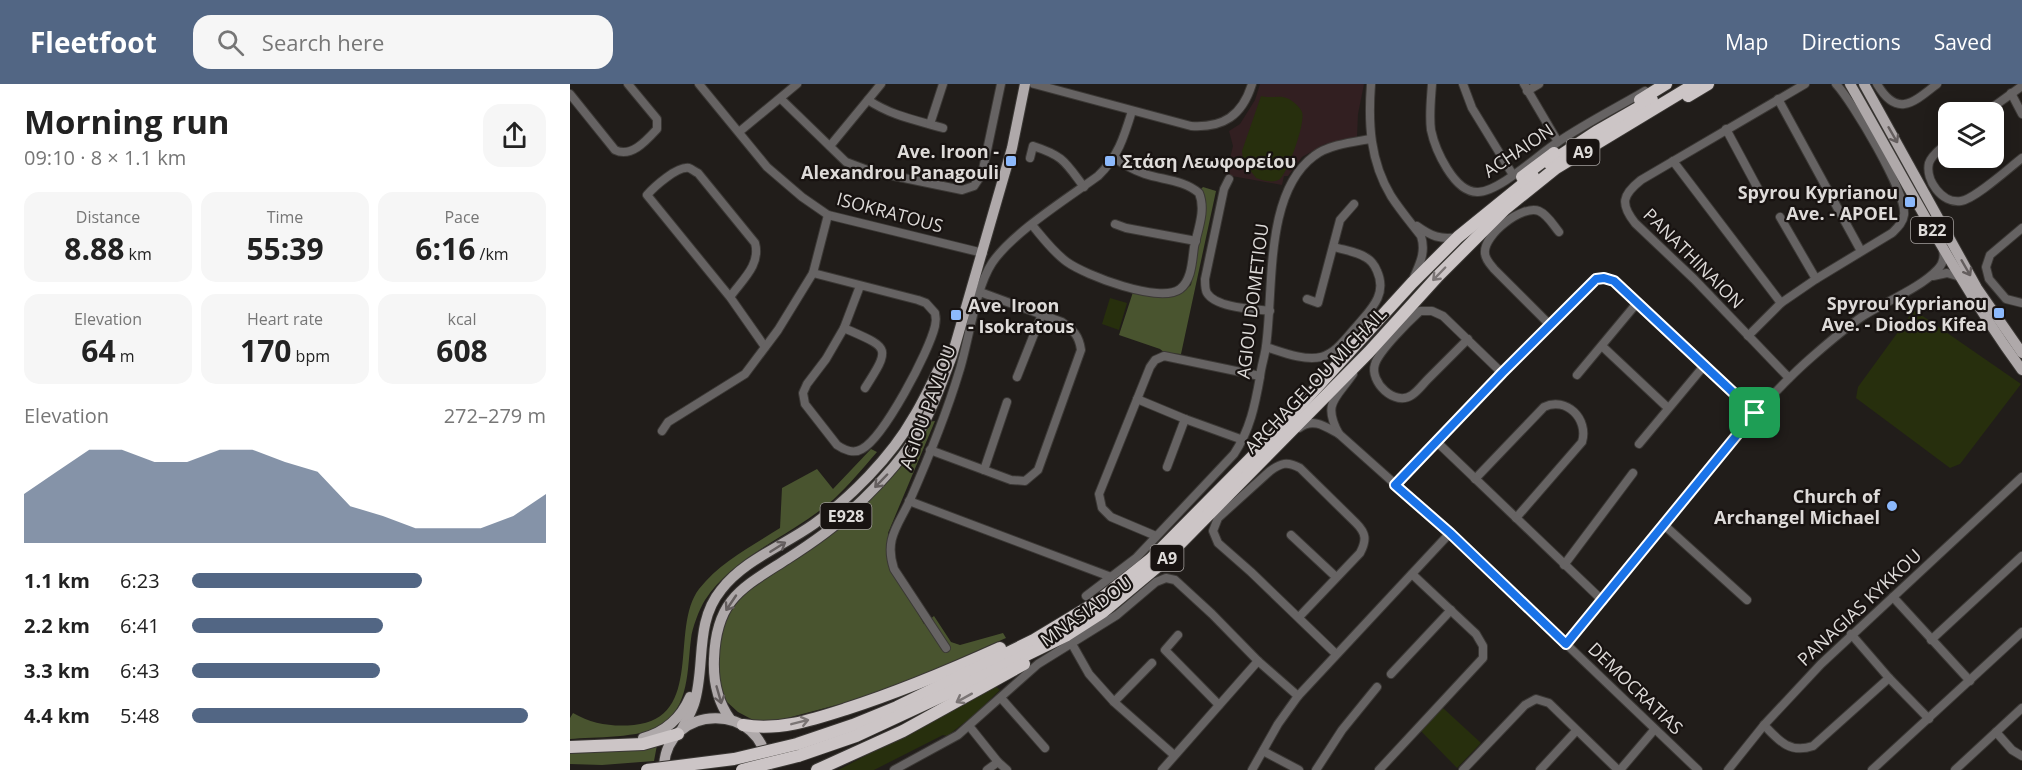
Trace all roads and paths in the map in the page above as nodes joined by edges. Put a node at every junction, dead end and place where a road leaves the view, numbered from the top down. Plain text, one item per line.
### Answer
1 (628, 84) edge
2 (699, 84) edge
3 (797, 84) edge
4 (881, 84) edge
5 (943, 84) edge
6 (1001, 84) edge
7 (1025, 84) edge
8 (1034, 84) edge
9 (1252, 84) edge
10 (1371, 84) edge
11 (1432, 84) edge
12 (1463, 84) edge
13 (1539, 84) edge
14 (1656, 84) edge
15 (1666, 84) edge
16 (1680, 84) edge
17 (1695, 84) edge
18 (1708, 84) edge
19 (1805, 84) edge
20 (1836, 84) edge
21 (1850, 84) edge
22 (1864, 84) edge
23 (1877, 84) edge
24 (1937, 84) edge
25 (2022, 86) edge
26 (1525, 87) edge
27 (1644, 87) edge
28 (2011, 93) junction
29 (570, 94) edge
30 (781, 99) junction
31 (1778, 99) junction
32 (868, 100) junction
33 (1999, 102) edge
34 (1132, 111) junction
35 (2022, 114) edge
36 (930, 124) junction
37 (943, 128) dead end
38 (1726, 129) junction
39 (739, 132) junction
40 (1370, 139) junction
41 (1558, 142) junction
42 (830, 146) junction
43 (1938, 152) edge
44 (1030, 158) dead end
45 (1115, 158) junction
46 (2022, 158) edge
47 (1672, 160) junction
48 (1513, 175) junction
49 (1229, 179) dead end
50 (1084, 187) junction
51 (1763, 198) dead end
52 (1354, 204) dead end
53 (828, 215) junction
54 (1483, 215) junction
55 (1780, 217) dead end
56 (1410, 220) junction
57 (1115, 224) dead end
58 (1032, 225) junction
59 (2022, 228) edge
60 (1559, 232) dead end
61 (1481, 233) junction
62 (1458, 237) junction
63 (1196, 241) junction
64 (1334, 247) junction
65 (1943, 250) junction
66 (1861, 251) junction
67 (983, 253) junction
68 (813, 273) junction
69 (1957, 276) junction
70 (1930, 277) junction
71 (1816, 279) junction
72 (1412, 283) junction
73 (860, 286) junction
74 (980, 292) junction
75 (730, 297) junction
76 (1308, 299) dead end
77 (1637, 303) junction
78 (1781, 303) junction
79 (2022, 303) edge
80 (1269, 311) junction
81 (1042, 314) junction
82 (1549, 324) junction
83 (844, 328) junction
84 (1748, 336) junction
85 (957, 338) junction
86 (1468, 339) junction
87 (1602, 346) junction
88 (765, 347) junction
89 (1266, 347) junction
90 (1368, 352) junction
91 (2022, 353) edge
92 (1703, 367) junction
93 (2022, 370) edge
94 (1502, 373) junction
95 (1577, 375) dead end
96 (1260, 376) junction
97 (1017, 377) dead end
98 (1789, 378) junction
99 (865, 388) dead end
100 (1137, 399) junction
101 (1007, 402) dead end
102 (1668, 408) junction
103 (1755, 413) junction
104 (1185, 419) junction
105 (662, 431) dead end
106 (1340, 434) junction
107 (1281, 438) junction
108 (1243, 440) junction
109 (1437, 442) junction
110 (1639, 444) dead end
111 (930, 450) junction
112 (1253, 464) junction
113 (1167, 467) dead end
114 (984, 470) junction
115 (1633, 473) dead end
116 (2022, 477) edge
117 (1475, 479) junction
118 (1395, 485) junction
119 (909, 501) junction
120 (1516, 518) junction
121 (1663, 524) junction
122 (1450, 533) junction
123 (1291, 535) dead end
124 (1156, 536) junction
125 (2022, 556) edge
126 (1564, 565) junction
127 (1412, 574) junction
128 (1111, 577) junction
129 (1336, 577) junction
130 (1086, 596) dead end
131 (1893, 597) junction
132 (1603, 600) junction
133 (1747, 600) dead end
134 (1451, 610) junction
135 (1299, 617) junction
136 (2022, 632) edge
137 (1068, 634) junction
138 (1851, 634) junction
139 (1178, 636) dead end
140 (1931, 640) junction
141 (1566, 644) junction
142 (946, 648) dead end
143 (1336, 654) junction
144 (700, 656) junction
145 (1258, 661) junction
146 (1152, 663) dead end
147 (1391, 674) dead end
148 (1889, 678) junction
149 (1970, 681) junction
150 (1377, 687) dead end
151 (1298, 696) junction
152 (1001, 698) junction
153 (1114, 702) junction
154 (1219, 705) junction
155 (2022, 708) edge
156 (730, 719) junction
157 (1929, 719) junction
158 (742, 725) junction
159 (1764, 725) junction
160 (970, 727) junction
161 (1654, 730) junction
162 (680, 731) junction
163 (1576, 731) junction
164 (1996, 732) junction
165 (598, 746) junction
166 (570, 747) edge
167 (1045, 748) dead end
168 (797, 750) junction
169 (1263, 751) junction
170 (1174, 755) junction
171 (2022, 756) edge
172 (837, 762) junction
173 (998, 762) junction
174 (647, 770) edge
175 (664, 770) edge
176 (742, 770) edge
177 (767, 770) edge
178 (817, 770) edge
179 (824, 770) edge
180 (894, 770) edge
181 (987, 770) edge
182 (1006, 770) edge
183 (1162, 770) edge
184 (1252, 770) edge
185 (1299, 770) edge
186 (1316, 770) edge
187 (1379, 770) edge
188 (1462, 770) edge
189 (1540, 770) edge
190 (1619, 770) edge
191 (1698, 770) edge
192 (1728, 770) edge
193 (1873, 770) edge
194 (1955, 770) edge

1 - 29 street
2 - 39 street, ISOKRATOUS
3 - 30 street
4 - 32 street
5 - 36 street
6 - 42 street
7 - 67 main road, E928
8 - 34 street
9 - 34 street
10 - 40 street
11 - 48 street, ACHAION
12 - 48 street
13 - 26 street
14 - 27 street, ACHAION
15 - 54 highway
16 - 54 highway, ARCHAGELOU MICHAIL / A9
17 - 61 highway, ARCHAGELOU MICHAIL / A9
18 - 61 highway
19 - 31 street, PANATHINAION
20 - 66 street, PANATHINAION
21 - 65 main road, B22
22 -> 91 main road, B22
23 - 24 street
25 - 28 street
26 - 41 street
27 - 41 street, ACHAION
28 - 33 street
28 - 35 street
30 - 39 street
30 - 42 street
31 - 38 street, PANATHINAION
31 - 66 street
32 - 36 street
32 - 42 street
34 - 45 street, AGIOU PAVLOU
36 - 37 street
38 - 47 street, PANATHINAION
38 - 51 street
39 - 53 street, ISOKRATOUS
40 - 56 street
40 - 80 street, AGIOU DOMETIOU
41 - 48 street, ACHAION
43 - 46 street
44 - 50 street
45 - 50 street, AGIOU PAVLOU
45 - 63 street
47 - 78 street
47 - 84 street, PANATHINAION
49 - 80 street
50 - 58 street, AGIOU PAVLOU
52 - 64 street
53 - 67 street, ISOKRATOUS
53 - 68 street
54 - 62 highway, ARCHAGELOU MICHAIL / A9
55 - 71 street
56 - 62 street
56 - 72 street
57 - 63 street
58 - 63 street
58 - 74 street, AGIOU PAVLOU
59 - 79 street
60 - 82 street
61 -> 90 highway, ARCHAGELOU MICHAIL / A9
62 - 72 highway, ARCHAGELOU MICHAIL / A9
64 - 76 street
64 - 89 street
65 - 69 main road, B22
65 - 70 street
66 - 71 street, PANATHINAION
67 - 85 main road, E928
68 - 73 street
68 - 88 street
69 - 70 street
69 - 93 main road, B22
70 - 98 street
71 - 78 street, PANATHINAION
72 - 107 highway, ARCHAGELOU MICHAIL / A9
73 - 83 street
73 - 83 street
74 - 81 street
74 - 111 street, AGIOU PAVLOU
75 - 75 street
75 - 88 street
77 - 82 street
77 - 87 street
77 - 92 street
78 - 84 street, PANATHINAION
80 - 89 street, AGIOU DOMETIOU
81 - 97 street
81 - 114 street
82 - 94 street
83 - 99 street
84 - 98 street, PANATHINAION
144 -> 85 main road, E928
85 -> 156 main road, E928
86 - 86 street
86 - 94 street
87 - 95 street
87 - 102 street
88 - 105 street
89 - 96 street, AGIOU DOMETIOU
90 - 106 street
90 - 107 highway, ARCHAGELOU MICHAIL / A9
92 - 102 street
92 - 103 street
94 - 109 street
96 - 100 street
96 - 108 street, AGIOU DOMETIOU
98 - 103 street
100 - 104 street
100 - 124 street
101 - 114 street
102 - 110 street
103 - 121 street
104 - 108 street
104 - 113 street
106 - 107 street, DEMOCRATIAS
106 - 118 street, DEMOCRATIAS
107 - 112 highway, ARCHAGELOU MICHAIL / A9
107 - 112 highway, ARCHAGELOU MICHAIL / A9
108 - 124 street, AGIOU DOMETIOU
109 - 117 street
109 - 118 street
111 - 114 street
111 - 119 street, AGIOU PAVLOU
112 - 137 highway, ARCHAGELOU MICHAIL / A9
115 - 126 street
116 - 131 street, PANAGIAS KYKKOU
117 - 120 street
117 - 120 street
118 - 122 street, DEMOCRATIAS
119 - 128 street
119 - 142 street, AGIOU PAVLOU
120 - 126 street
121 - 132 street
121 - 133 street
122 - 127 street
122 - 141 street, DEMOCRATIAS
123 - 129 street
124 - 128 street, AGIOU DOMETIOU
125 - 140 street
126 - 132 street
127 - 134 street
127 - 143 street
128 - 130 street, AGIOU DOMETIOU
129 - 135 street
129 - 135 street
131 - 138 street, PANAGIAS KYKKOU
131 - 140 street
132 - 141 street
134 - 147 street
134 - 187 street
135 - 143 street
136 - 149 street
137 - 145 street, MNASIADOU
137 - 152 street, MNASIADOU
137 - 153 street
158 -> 137 highway
137 - 168 highway, ARCHAGELOU MICHAIL / A9
137 -> 172 highway
138 - 148 street
138 - 159 street, PANAGIAS KYKKOU
139 - 154 street
140 - 149 street
141 - 161 street, DEMOCRATIAS
143 - 151 street
144 - 162 main road, E928
144 - 165 main road
145 - 151 street, MNASIADOU
145 - 154 street
146 - 153 street
148 - 157 street
148 - 159 street
149 - 157 street
150 - 186 street
151 - 169 street
152 - 160 street, MNASIADOU
152 - 167 street
153 - 170 street
154 - 170 street
155 - 164 street
156 - 158 main road
156 - 162 main road
157 - 193 street
158 - 177 main road
159 - 192 street, PANAGIAS KYKKOU
160 - 173 street
160 - 180 street, MNASIADOU
161 - 190 street
161 - 191 street, DEMOCRATIAS
162 - 165 highway
162 - 175 main road
163 - 188 street
163 - 189 street
163 - 190 street
164 - 171 street
164 - 194 street
165 - 166 highway
168 - 174 highway, A9, bridge
168 - 176 highway, A9, bridge
169 - 184 street
169 - 185 street
170 - 183 street
172 - 178 highway
172 - 179 main road
173 - 181 street
173 - 182 street

